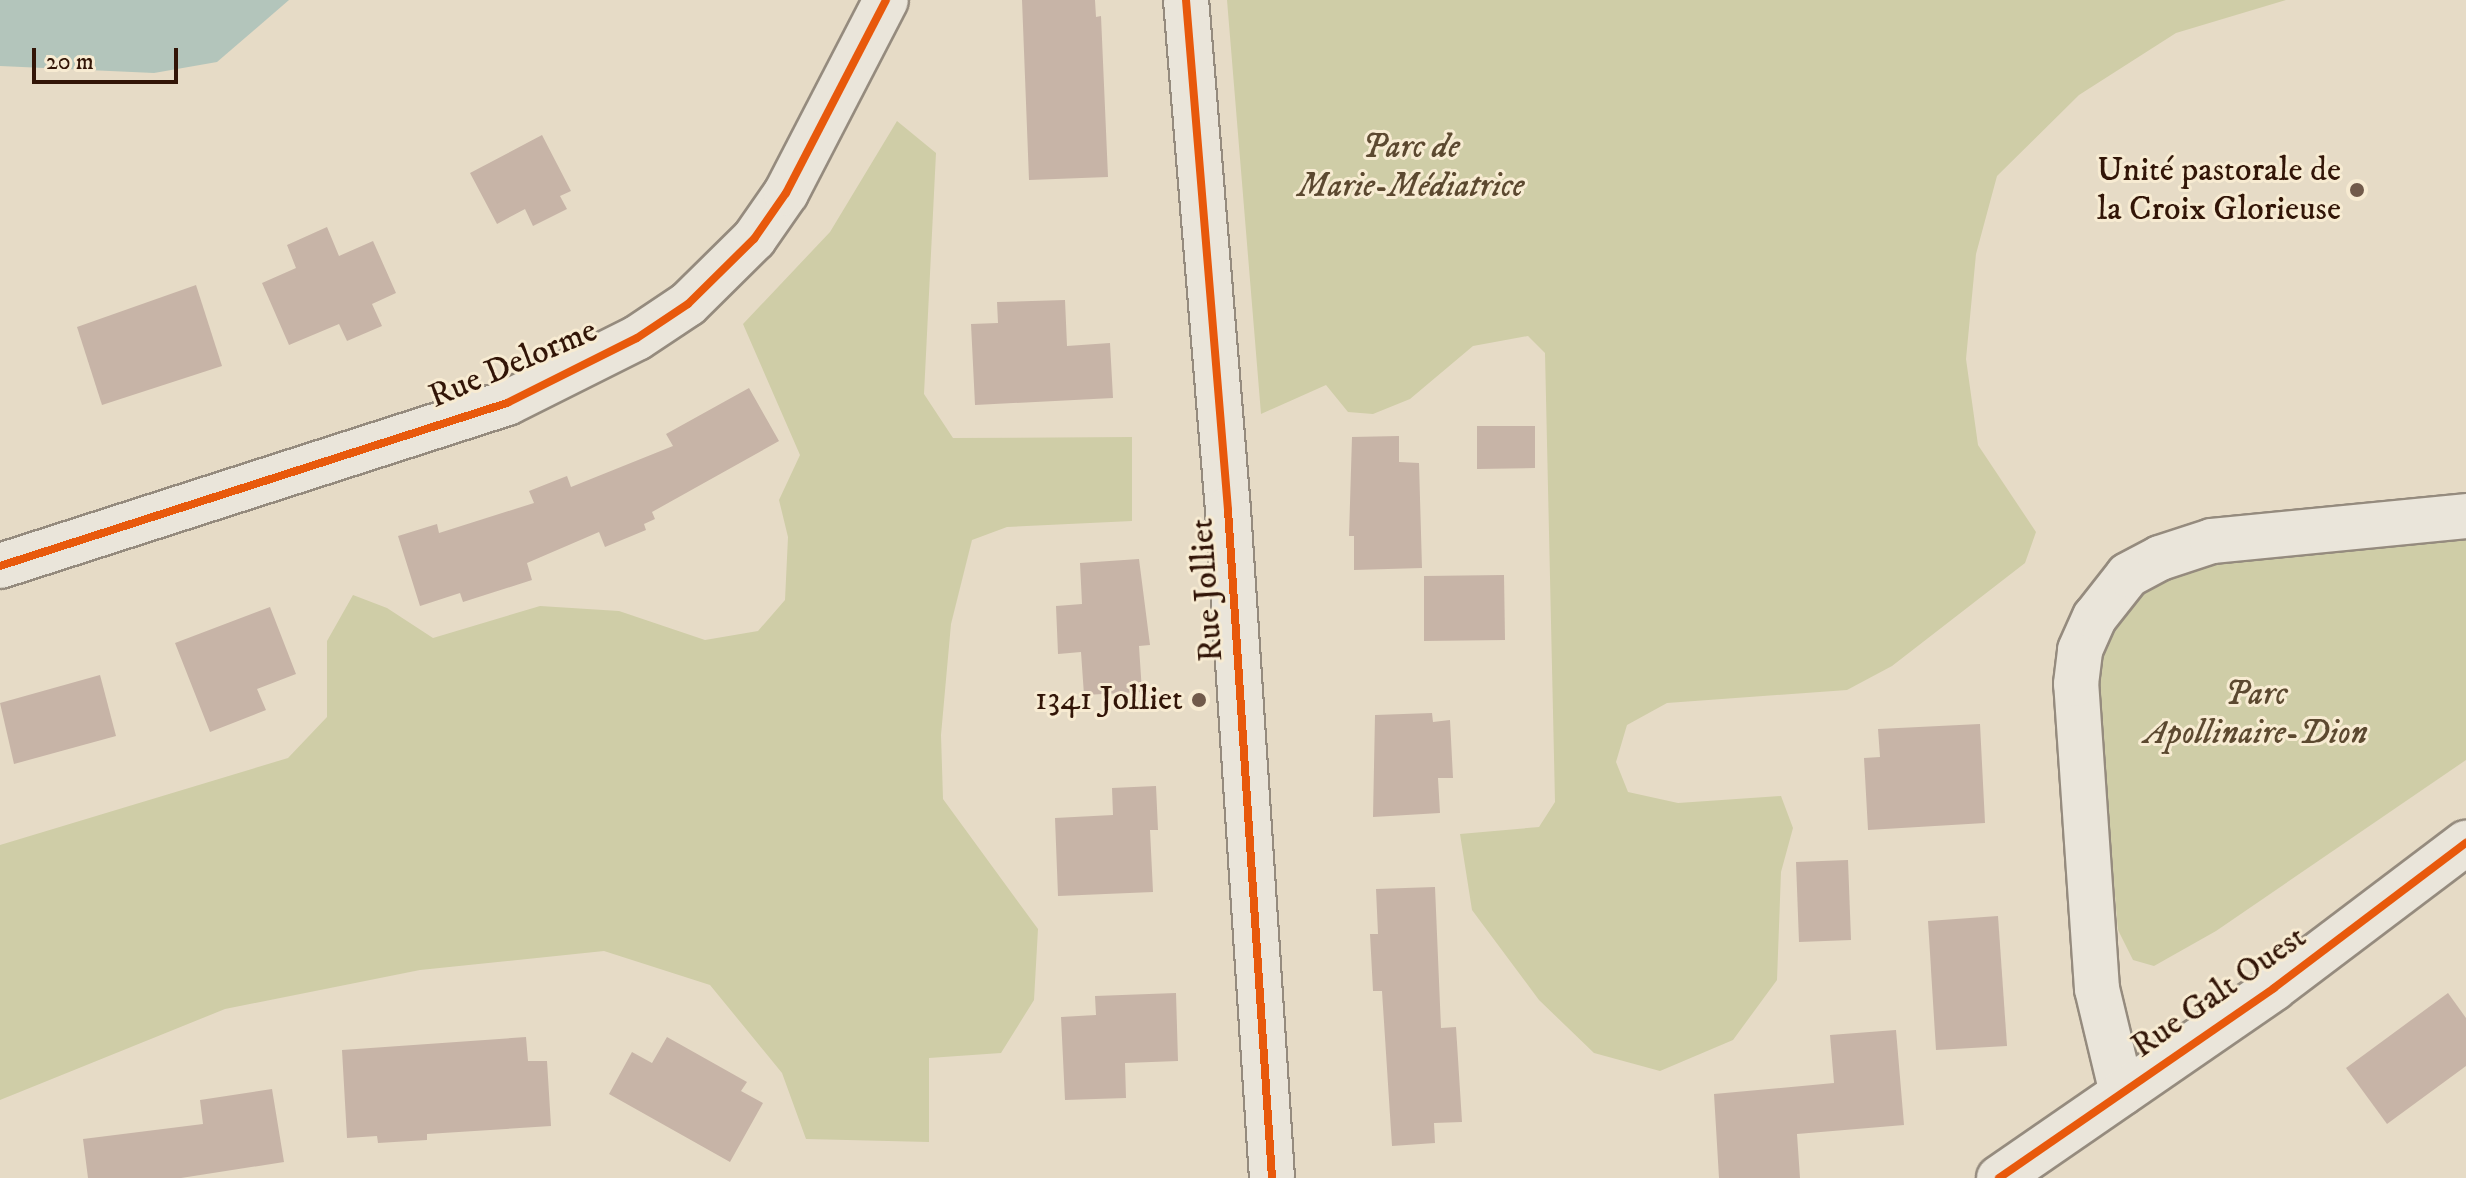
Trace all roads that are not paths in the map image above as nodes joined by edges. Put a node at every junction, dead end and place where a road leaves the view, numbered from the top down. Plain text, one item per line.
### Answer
1 (886, 0) edge
2 (1186, 0) edge
3 (2466, 516) edge
4 (0, 566) edge
5 (2466, 843) edge
6 (2122, 1093) junction
7 (1272, 1178) edge
8 (1999, 1178) edge

1 - 4 street, Rue Delorme
2 - 7 street, Rue Jolliet
3 - 6 street, Rue Galt Ouest
5 - 6 street, Rue Galt Ouest
6 - 8 street, Rue Galt Ouest

